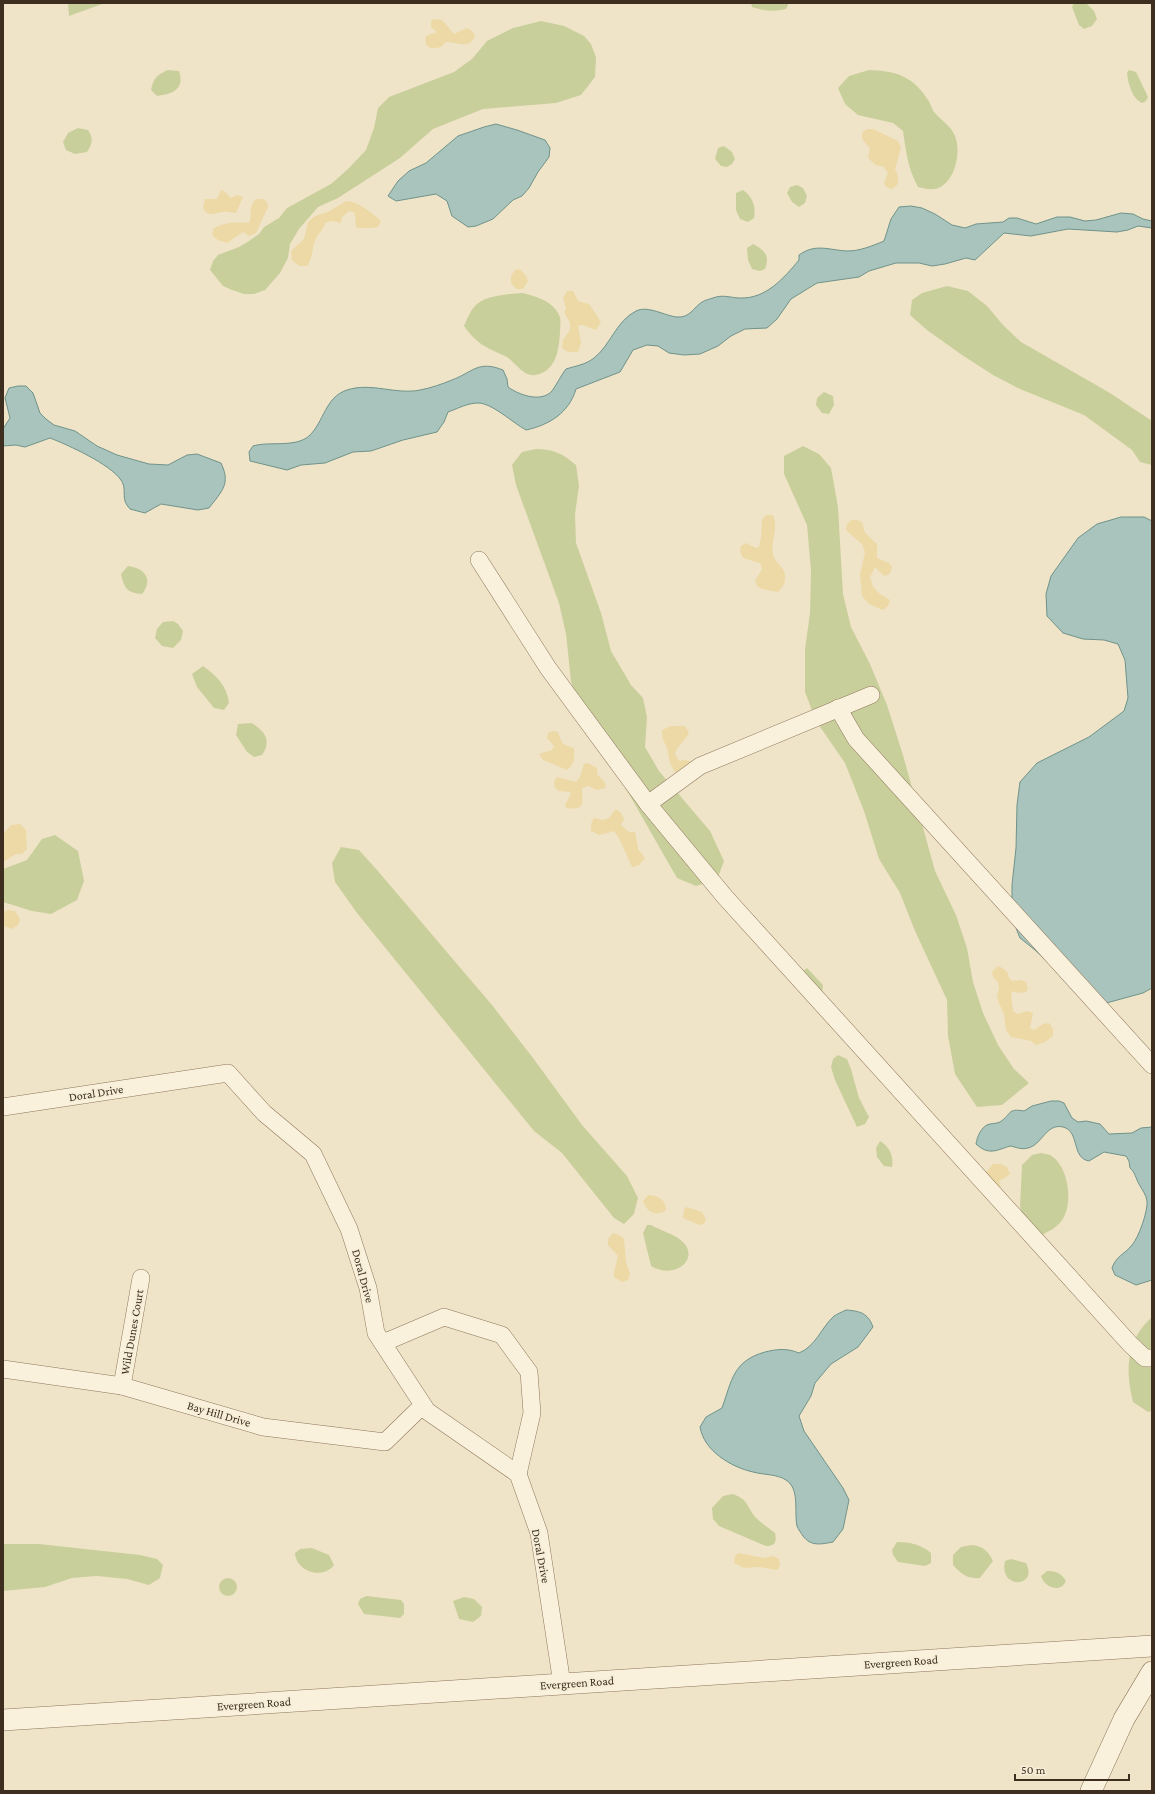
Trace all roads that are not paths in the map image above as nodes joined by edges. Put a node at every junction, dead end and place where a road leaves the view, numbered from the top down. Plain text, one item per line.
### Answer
1 (479, 560) dead end
2 (871, 695) dead end
3 (838, 708) junction
4 (648, 804) junction
5 (1152, 1065) edge
6 (3, 1107) edge
7 (141, 1278) dead end
8 (382, 1343) junction
9 (1152, 1358) edge
10 (3, 1369) edge
11 (122, 1386) junction
12 (423, 1405) junction
13 (518, 1474) junction
14 (1152, 1646) edge
15 (1152, 1672) edge
16 (562, 1684) junction
17 (3, 1720) edge
18 (1092, 1791) edge

1 - 4 street
2 - 3 street
3 - 4 street
3 - 5 street
4 - 9 street
6 - 8 street, Doral Drive
7 - 11 street, Wild Dunes Court
8 - 12 street, Doral Drive
8 - 13 street
10 - 11 street, Bay Hill Drive
11 - 12 street, Bay Hill Drive
12 - 13 street, Doral Drive
13 - 16 street, Doral Drive
14 - 16 street, Evergreen Road
15 - 18 street
16 - 17 street, Evergreen Road

